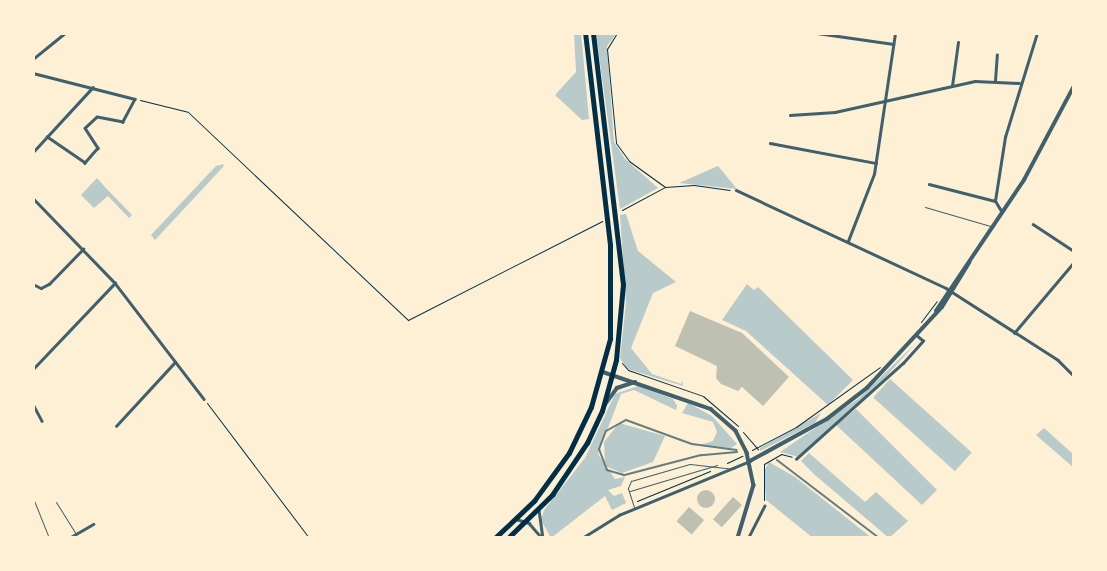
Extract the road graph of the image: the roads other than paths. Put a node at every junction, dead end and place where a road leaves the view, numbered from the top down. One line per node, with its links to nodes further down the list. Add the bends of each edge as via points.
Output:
1 (65, 33): 10 (street)
2 (585, 33): 44 (main road, via 607,214 612,309)
3 (593, 33): 45 (main road, via 623,285)
4 (817, 33): 8 (street)
5 (895, 33): 8 (street)
6 (1037, 33): 13 (street)
7 (958, 42): 14 (street)
8 (893, 44): 17 (street)
9 (997, 55): 12 (street)
10 (33, 59)
11 (33, 73): 16 (street)
12 (995, 81): 13 (street); 14 (street)
13 (1020, 83): 26 (street)
14 (952, 86): 17 (street)
15 (1074, 86): 28 (street)
16 (93, 88): 19 (street); 19 (street, via 135,99 123,122 97,117 85,128 98,148 85,163)
17 (886, 102): 18 (street); 22 (street)
18 (790, 116)
19 (47, 137): 21 (street)
20 (770, 143): 22 (street)
21 (33, 152)
22 (876, 163): 31 (street)
23 (929, 184): 26 (street)
24 (736, 190): 31 (street)
25 (33, 198): 32 (street)
26 (995, 201): 28 (street)
27 (925, 207): 30 (lane)
28 (1002, 212): 30 (street)
29 (1033, 224): 33 (street)
30 (992, 227): 37 (street)
31 (848, 241): 37 (street)
32 (83, 249): 35 (street); 36 (street, via 49,284 41,288)
33 (1074, 251)
34 (1074, 262): 38 (street)
35 (115, 283): 40 (street); 42 (street)
36 (33, 284)
37 (951, 291): 38 (street); 39 (street)
38 (1014, 333): 43 (street)
39 (917, 335): 53 (street, via 923,341 903,363); 54 (street, via 851,402)
40 (175, 362): 48 (street); 52 (street)
41 (1074, 364): 43 (street)
42 (33, 369)
43 (1068, 369): 46 (street)
44 (603, 372): 45 (street); 63 (main road, via 569,453)
45 (612, 375): 47 (street); 50 (main road)
46 (1074, 376)
47 (637, 382): 50 (street, via 617,388); 54 (street, via 711,409 736,431)
48 (204, 399)
49 (33, 404): 51 (street)
50 (602, 411): 61 (main road, via 574,464)
51 (42, 421)
52 (116, 426)
53 (796, 459)
54 (750, 461): 56 (street); 74 (street, via 753,497)
55 (719, 464): 56 (lane); 57 (lane); 57 (lane, via 690,464 635,480)
56 (734, 469): 62 (street)
57 (628, 491): 62 (lane)
58 (33, 498): 67 (lane)
59 (55, 502): 66 (lane)
60 (764, 506): 75 (street)
61 (539, 509): 64 (main road); 72 (street)
62 (634, 509): 73 (street)
63 (516, 519): 64 (street); 69 (main road)
64 (526, 522): 70 (main road); 72 (street)
65 (93, 524): 66 (street)
66 (75, 536): 68 (street)
67 (49, 538)
68 (68, 538)
69 (495, 538)
70 (508, 538)
71 (515, 538): 72 (street)
72 (541, 538)
73 (582, 538)
74 (738, 538)
75 (748, 538)

